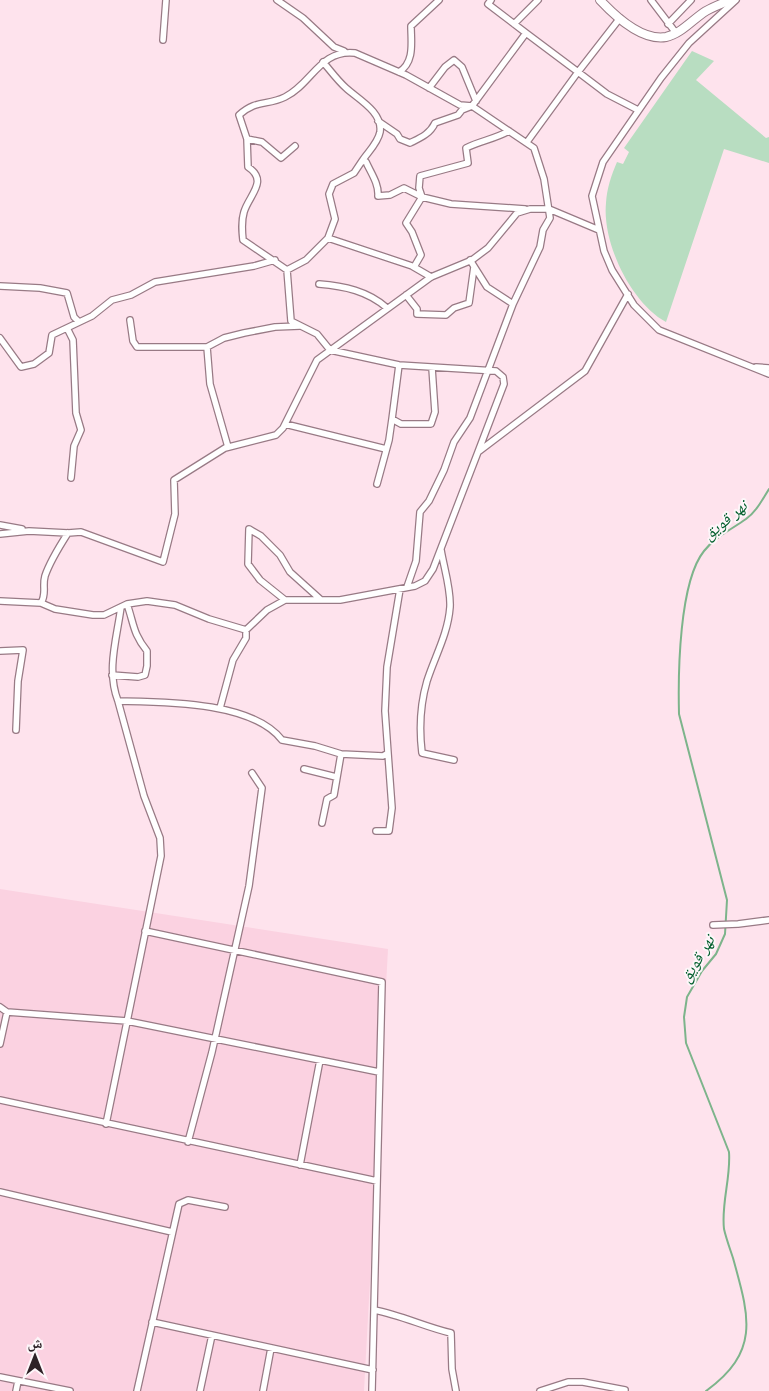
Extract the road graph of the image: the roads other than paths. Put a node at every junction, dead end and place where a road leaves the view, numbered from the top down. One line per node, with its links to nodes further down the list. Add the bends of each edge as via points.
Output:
1 (166, 0): 17 (street)
2 (277, 0): 18 (street, via 303,18 337,49)
3 (439, 0): 20 (street, via 411,26 411,55 405,69)
4 (482, 0): 11 (street)
5 (538, 0): 13 (street)
6 (600, 0): 12 (street)
7 (651, 0): 14 (street)
8 (691, 0): 14 (street)
9 (731, 0): 16 (street, via 707,11)
10 (736, 0): 24 (street, via 689,43)
11 (490, 2): 13 (street)
12 (620, 18): 16 (street, via 647,35 666,37); 21 (street)
13 (514, 24): 15 (street)
14 (668, 24): 16 (street)
15 (526, 33): 21 (street); 23 (street)
16 (676, 33)
17 (163, 40)
18 (347, 52): 19 (street, via 337,53); 20 (street)
19 (323, 62): 25 (street, via 344,87 368,106); 27 (street, via 292,93 272,102 255,104 239,115)
20 (399, 72): 22 (street)
21 (578, 72): 24 (street, via 614,98); 28 (street)
22 (429, 88): 23 (street, via 460,105); 23 (street, via 454,60 462,67)
23 (474, 104): 25 (street, via 458,115 435,123 432,130 410,143 400,140); 26 (street)
24 (638, 110): 34 (street, via 603,162 592,196)
25 (378, 121): 30 (street, via 381,130 378,140)
26 (509, 131): 28 (street); 31 (street, via 466,148 468,164 420,176)
27 (247, 139): 29 (street, via 262,142 281,158); 36 (street, via 248,167 255,172 258,184 244,212 243,240)
28 (528, 142): 33 (street, via 539,158)
29 (295, 146)
30 (362, 161): 31 (street, via 366,162 375,179 378,196 390,195 404,188); 35 (street, via 354,173 333,184 329,194 335,219)
31 (422, 196): 32 (street, via 451,204); 38 (street, via 406,223 421,255)
32 (530, 209): 33 (street); 37 (street, via 517,213 488,248)
33 (549, 209): 34 (street); 46 (street, via 550,218 543,230 540,248)
34 (599, 230): 44 (street, via 612,270)
35 (328, 238): 38 (street); 40 (street, via 306,260)
36 (275, 260): 40 (street); 49 (street, via 155,282 131,295 112,300)
37 (470, 260): 39 (street); 41 (street)
38 (414, 267): 41 (street)
39 (474, 267): 45 (street, via 469,303 454,308 446,315 417,314 417,309); 46 (street, via 487,287)
40 (287, 270): 50 (street, via 291,321)
41 (431, 277): 45 (street)
42 (319, 284): 47 (street, via 374,297)
43 (0, 286): 49 (street, via 67,293 74,317)
44 (628, 294): 58 (street, via 634,305 660,330); 63 (street, via 585,370)
45 (406, 295): 47 (street)
46 (513, 304): 57 (street)
47 (387, 308): 54 (street)
48 (130, 320): 53 (street, via 132,341 137,347)
49 (79, 322): 51 (street)
50 (300, 326): 53 (street, via 244,333); 54 (street, via 317,334)
51 (67, 328): 52 (street, via 52,335 49,353 34,364 21,367); 64 (street, via 73,340 76,413 81,430 74,446)
52 (0, 338)
53 (207, 347): 61 (street, via 210,384)
54 (330, 350): 55 (street); 60 (street, via 318,360)
55 (399, 365): 56 (street); 59 (street)
56 (432, 368): 57 (street); 59 (street, via 435,412 432,424 401,424)
57 (489, 370): 63 (street, via 503,376 504,384); 71 (street, via 430,501 420,512 416,562)
58 (768, 371)
59 (392, 419): 62 (street)
60 (285, 424): 61 (street, via 276,435); 62 (street)
61 (228, 447): 68 (street, via 174,480 175,514 163,562 81,532)
62 (386, 449): 65 (street)
63 (478, 452): 70 (street)
64 (72, 478)
65 (377, 484)
66 (0, 525): 67 (street)
67 (29, 530): 68 (street); 69 (street)
68 (68, 533): 75 (street, via 50,563 44,579 46,596)
69 (0, 534)
70 (441, 550): 71 (street, via 425,581); 86 (street, via 450,607 442,644 420,707 420,740 422,753)
71 (404, 588): 72 (street, via 340,600); 84 (street, via 388,667 385,712)
72 (320, 599): 73 (street); 73 (street, via 290,572 280,555 261,536 249,529 248,564 260,580)
73 (285, 600): 78 (street, via 266,610)
74 (0, 601): 75 (street)
75 (41, 603): 77 (street, via 55,609 93,615 104,615)
76 (128, 604): 77 (street); 78 (street, via 147,601 175,605); 80 (street, via 135,637 147,651 148,666 144,675 138,677)
77 (121, 607): 80 (street)
78 (246, 630): 82 (street, via 246,638 233,660)
79 (0, 651): 83 (street, via 23,650)
80 (112, 675): 81 (street)
81 (118, 701): 82 (street); 94 (street, via 144,796 160,838 161,856)
82 (220, 708): 85 (street, via 273,729 282,740)
83 (16, 730)
84 (388, 753): 85 (street, via 383,756); 91 (street, via 392,808 389,831)
85 (341, 754): 89 (street)
86 (454, 760)
87 (304, 769): 89 (street)
88 (252, 773): 95 (street, via 262,788 249,886)
89 (336, 777): 90 (street, via 334,795 327,799)
90 (322, 823)
91 (376, 831)
92 (769, 920): 93 (street)
93 (716, 924)
94 (145, 931): 95 (street); 98 (street)
95 (234, 950): 99 (street); 102 (street, via 382,982)
96 (0, 1007): 97 (street)
97 (7, 1012): 98 (street); 100 (street)
98 (127, 1021): 99 (street); 104 (street)
99 (215, 1039): 101 (street); 105 (street)
100 (0, 1044)
101 (320, 1060): 102 (street); 106 (street)
102 (379, 1072): 107 (street)
103 (0, 1100): 104 (street)
104 (106, 1124): 105 (street)
105 (188, 1142): 106 (street)
106 (300, 1165): 107 (street)
107 (377, 1181): 111 (street)
108 (0, 1192): 110 (street)
109 (225, 1207): 110 (street, via 184,1200 178,1206)
110 (172, 1232): 112 (street)
111 (374, 1310): 115 (street); 125 (street, via 451,1333)
112 (152, 1322): 113 (street); 121 (street)
113 (212, 1335): 114 (street); 122 (street)
114 (271, 1348): 115 (street); 123 (street)
115 (373, 1370): 124 (street)
116 (0, 1377): 117 (street)
117 (18, 1381): 119 (street); 120 (street)
118 (625, 1390): 126 (street, via 568,1382)
119 (16, 1391)
120 (70, 1391)
121 (137, 1391)
122 (200, 1391)
123 (263, 1391)
124 (372, 1391)
125 (456, 1391)
126 (540, 1391)

